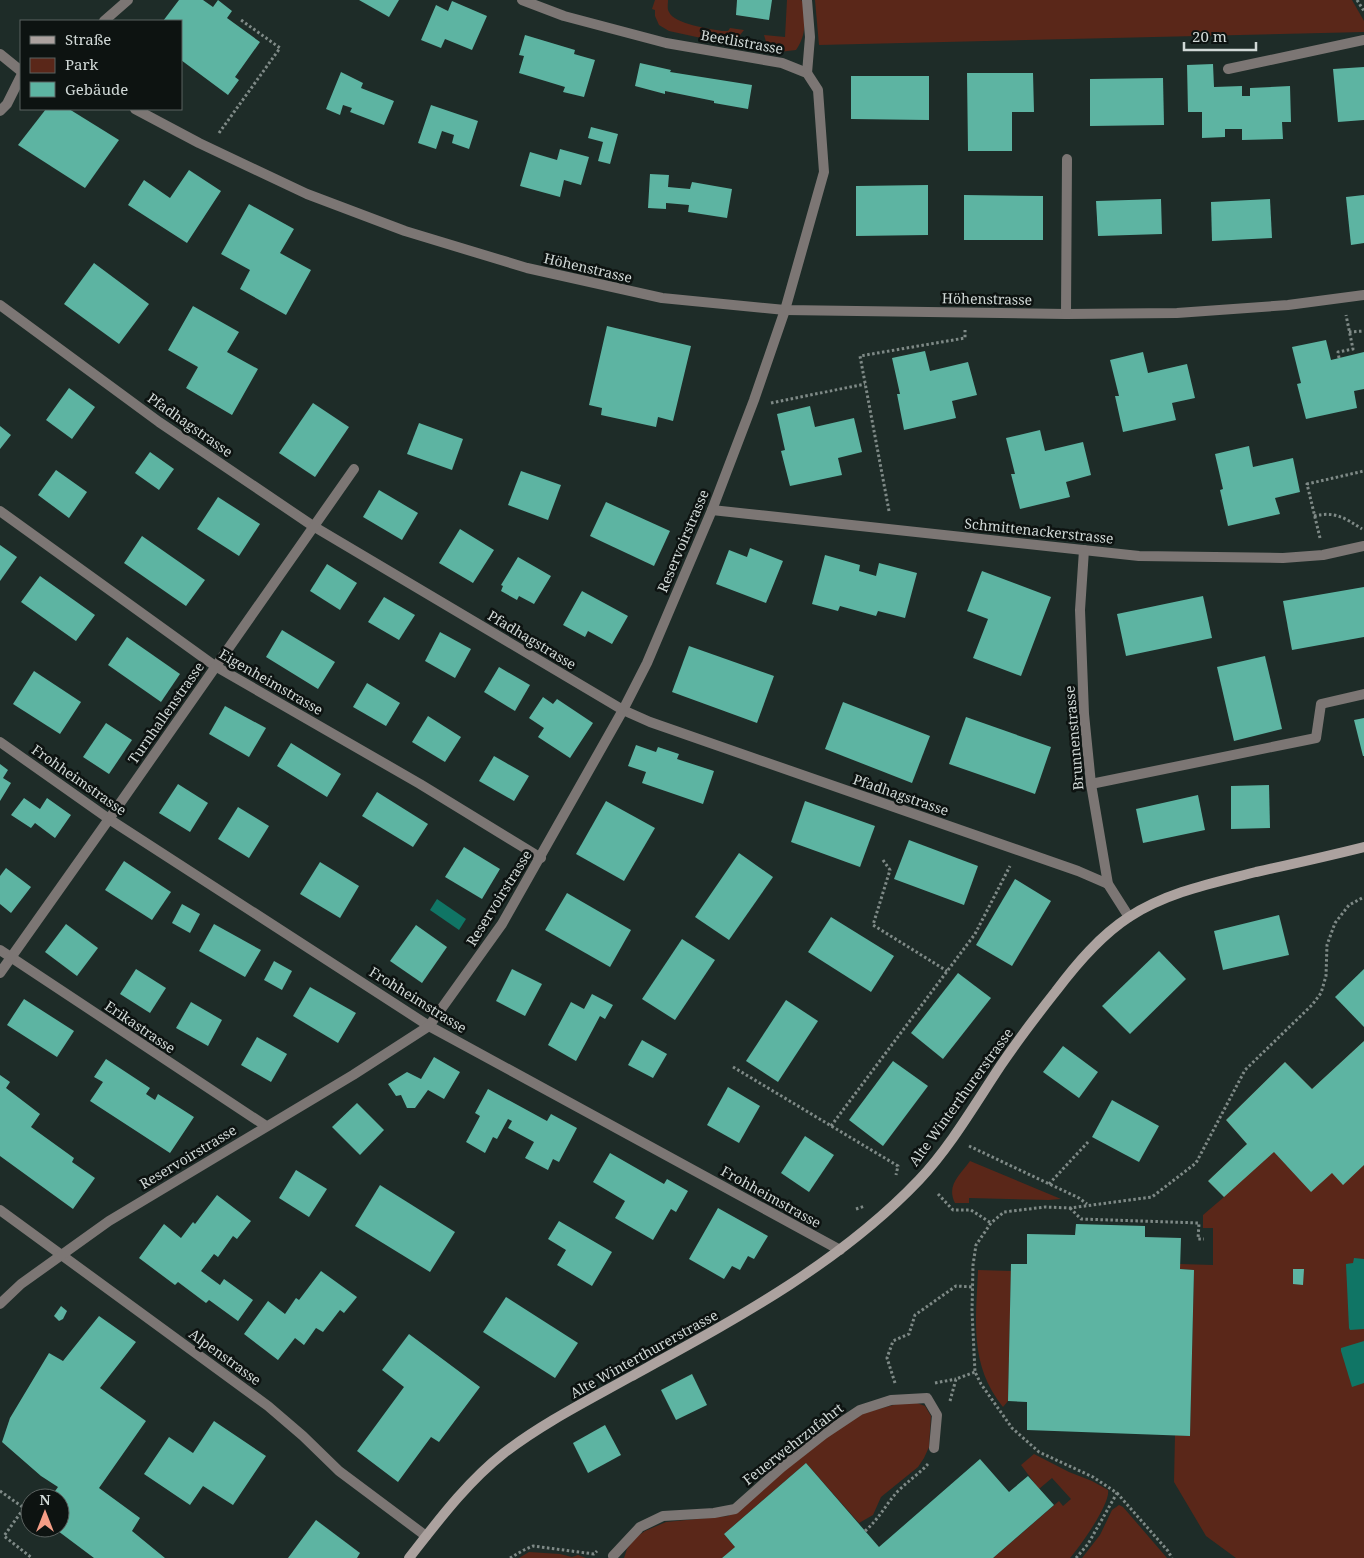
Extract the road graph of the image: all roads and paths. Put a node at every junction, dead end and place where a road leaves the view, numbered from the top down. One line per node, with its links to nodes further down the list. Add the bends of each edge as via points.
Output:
1 (128, 0): 6 (street)
2 (522, 0): 12 (street, Beetlistrasse, via 564,16 666,43 782,62)
3 (807, 0): 12 (street, via 810,37)
4 (1358, 0): 5 (path)
5 (1364, 11)
6 (105, 20)
7 (241, 20): 16 (path, via 280,48)
8 (1364, 40): 10 (street)
9 (0, 54): 11 (street)
10 (1228, 69)
11 (20, 70)
12 (807, 74): 20 (street, via 818,90 824,172)
13 (20, 78): 15 (street)
14 (136, 110): 20 (street, Höhenstrasse, via 307,194 405,231 527,268 662,298)
15 (0, 111)
16 (217, 136)
17 (1067, 159): 21 (street)
18 (1364, 295): 21 (street, Höhenstrasse, via 1288,305 1177,313)
19 (0, 305): 35 (street, Pfadhagstrasse, via 159,422)
20 (785, 310): 21 (street, Höhenstrasse); 31 (street, Reservoirstrasse)
21 (1066, 314)
22 (1346, 315): 25 (path)
23 (964, 327): 27 (path, via 965,338 860,356)
24 (1364, 331): 25 (path)
25 (1349, 332): 26 (path, via 1353,349 1338,352)
26 (1339, 358)
27 (865, 384): 28 (path); 33 (path)
28 (765, 404)
29 (354, 469): 35 (street, Turnhallenstrasse)
30 (1364, 471): 34 (path, via 1307,484)
31 (712, 510): 39 (street, Schmittenackerstrasse); 42 (street, Reservoirstrasse, via 647,664)
32 (0, 511): 40 (street, Eigenheimstrasse)
33 (890, 516)
34 (1314, 516): 36 (path, via 1326,513 1344,518); 37 (path)
35 (313, 526): 40 (street, Turnhallenstrasse); 42 (street, Pfadhagstrasse)
36 (1364, 531)
37 (1320, 542)
38 (1364, 546): 39 (street, Schmittenackerstrasse, via 1323,555 1284,558 1139,556)
39 (1084, 550): 44 (street, Brunnenstrasse, via 1080,620)
40 (215, 666): 45 (street, Turnhallenstrasse); 48 (street, Eigenheimstrasse)
41 (1364, 694): 44 (street, via 1321,704 1316,738)
42 (623, 710): 47 (street, Pfadhagstrasse); 48 (street, Reservoirstrasse)
43 (0, 742): 45 (street, Frohheimstrasse)
44 (1091, 784): 50 (street, Brunnenstrasse)
45 (109, 820): 54 (street, Turnhallenstrasse); 57 (street, Frohheimstrasse)
46 (1364, 847): 52 (main road, Alte Winterthurerstrasse, via 1207,884 1158,902)
47 (1018, 850): 50 (street, Pfadhagstrasse); 55 (path, via 975,934)
48 (541, 858): 57 (street, Reservoirstrasse, via 502,924)
49 (883, 860): 55 (path, via 890,870 873,925)
50 (1108, 884): 52 (street, Brunnenstrasse)
51 (1364, 897): 66 (path, via 1349,904 1335,923 1327,945 1326,976 1321,993 1245,1070 1196,1163 1152,1197)
52 (1129, 917): 73 (main road, Alte Winterthurerstrasse, via 1074,967 920,1179)
53 (0, 950): 54 (street, Erikastrasse)
54 (11, 958): 56 (street, Turnhallenstrasse); 59 (street, Erikastrasse)
55 (947, 971): 60 (path)
56 (0, 973)
57 (429, 1026): 59 (street, Reservoirstrasse); 73 (street, Frohheimstrasse)
58 (733, 1067): 60 (path)
59 (266, 1126): 74 (street, Reservoirstrasse, via 109,1221)
60 (831, 1126): 63 (path, via 898,1166)
61 (1088, 1142): 64 (path)
62 (969, 1146): 64 (path)
63 (896, 1175)
64 (1049, 1184): 66 (path)
65 (938, 1194): 71 (path, via 953,1210 971,1210)
66 (1088, 1205): 68 (path)
67 (866, 1206): 69 (path)
68 (1070, 1208): 71 (path, via 1045,1207 1004,1212); 72 (path, via 1081,1219 1199,1223 1198,1239)
69 (856, 1209)
70 (0, 1210): 74 (street, Alpenstrasse)
71 (991, 1223): 75 (path, via 976,1245)
72 (1204, 1239)
73 (840, 1250): 83 (main road, Alte Winterthurerstrasse, via 740,1316 534,1432 502,1455 465,1490)
74 (62, 1254): 76 (street, Reservoirstrasse); 83 (street, Alpenstrasse, via 268,1406 339,1471)
75 (973, 1287): 79 (path, via 956,1286 915,1315 909,1334 893,1341 887,1358); 82 (path, via 975,1372 992,1400 1012,1428 1039,1452 1093,1477)
76 (0, 1304)
77 (956, 1379): 78 (path)
78 (927, 1384)
79 (899, 1390)
80 (934, 1448): 88 (street, Feuerwehrzufahrt, via 938,1415 927,1398 891,1400 860,1410 782,1467 735,1509 663,1516 640,1527)
81 (0, 1491): 85 (path, via 24,1508 4,1536)
82 (1117, 1493): 89 (path, via 1088,1544); 90 (path)
83 (426, 1536): 86 (main road, Alte Winterthurerstrasse)
84 (601, 1548): 87 (path, via 594,1554 534,1546)
85 (32, 1558)
86 (409, 1558)
87 (510, 1558)
88 (614, 1558)
89 (1076, 1558)
90 (1172, 1558)

